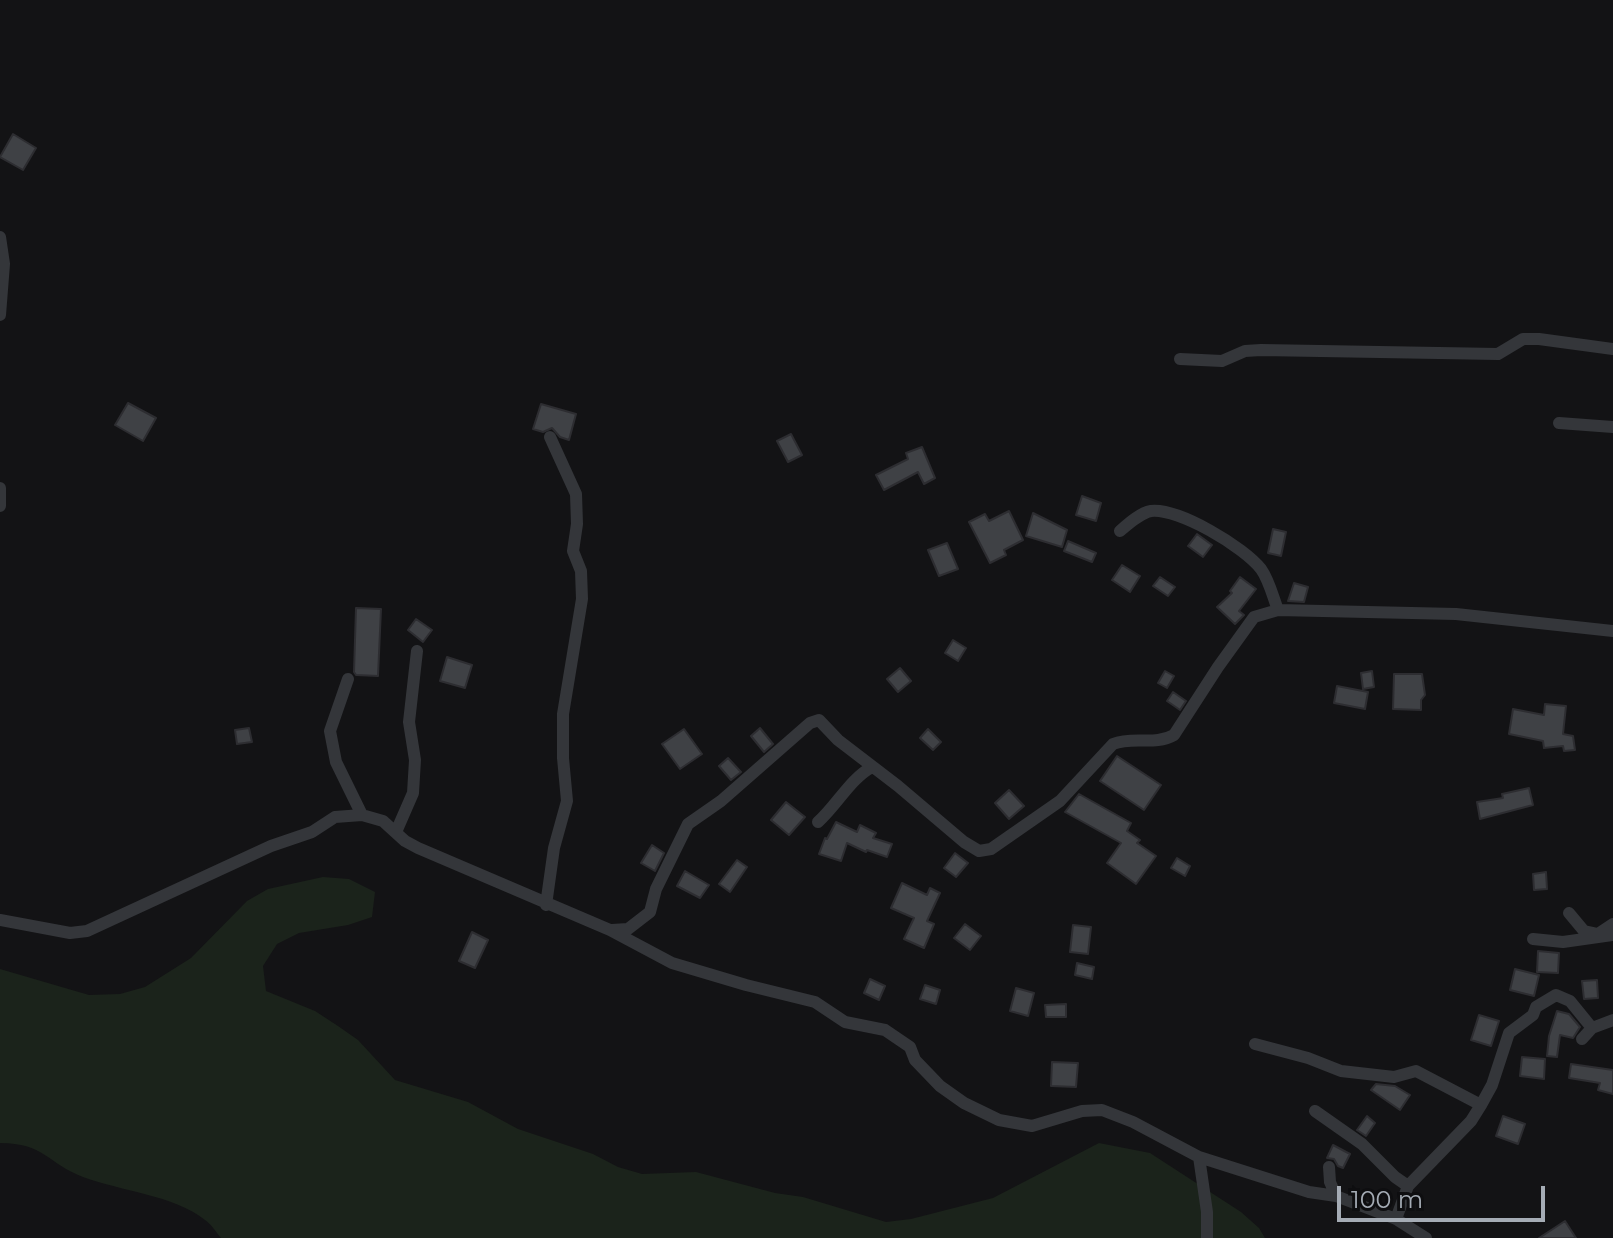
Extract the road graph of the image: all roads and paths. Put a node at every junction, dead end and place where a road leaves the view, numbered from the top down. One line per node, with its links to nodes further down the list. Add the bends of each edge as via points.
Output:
1 (0, 237): 2 (street)
2 (0, 315)
3 (1613, 349): 4 (street, via 1523,339 1498,354 1261,350 1222,361)
4 (1180, 359)
5 (1559, 423): 6 (street)
6 (1613, 427)
7 (550, 437): 19 (street, via 576,494 573,551 581,571 582,599 563,714 567,801)
8 (0, 488): 9 (street)
9 (0, 506)
10 (1120, 531): 11 (street, via 1148,511 1182,518 1250,558 1263,572)
11 (1278, 610): 12 (street, via 1456,614); 15 (street, via 1254,617 1174,735 1164,741 1113,744 1060,801 991,849 979,851 964,842)
12 (1613, 631)
13 (417, 651): 18 (street, via 409,722 413,793)
14 (348, 679): 16 (street, via 330,731 336,762)
15 (872, 767): 17 (street); 23 (street, via 825,724 810,723 688,824 650,912 628,929)
16 (362, 815): 18 (street, via 383,821); 21 (street, via 335,817 312,832 87,931 70,933)
17 (818, 822)
18 (396, 832): 19 (street, via 418,848)
19 (546, 905): 23 (street)
20 (1569, 913): 22 (street, via 1584,931 1598,934)
21 (0, 920)
22 (1613, 924)
23 (610, 930): 32 (street, via 672,963 815,1002 845,1022 885,1030 910,1047 940,1086 999,1120 1032,1126 1102,1110)
24 (1613, 935): 25 (street, via 1563,942)
25 (1533, 939)
26 (1613, 1020): 27 (street)
27 (1592, 1028): 28 (street); 30 (street, via 1563,996 1536,1007 1509,1033)
28 (1582, 1039)
29 (1255, 1044): 30 (street, via 1341,1071 1394,1077 1416,1071)
30 (1481, 1105): 34 (street)
31 (1315, 1111): 34 (street)
32 (1199, 1157): 35 (street); 37 (street)
33 (1329, 1167): 35 (street)
34 (1408, 1186): 36 (street)
35 (1336, 1196): 36 (street)
36 (1396, 1219): 38 (street)
37 (1207, 1238)
38 (1426, 1238)

